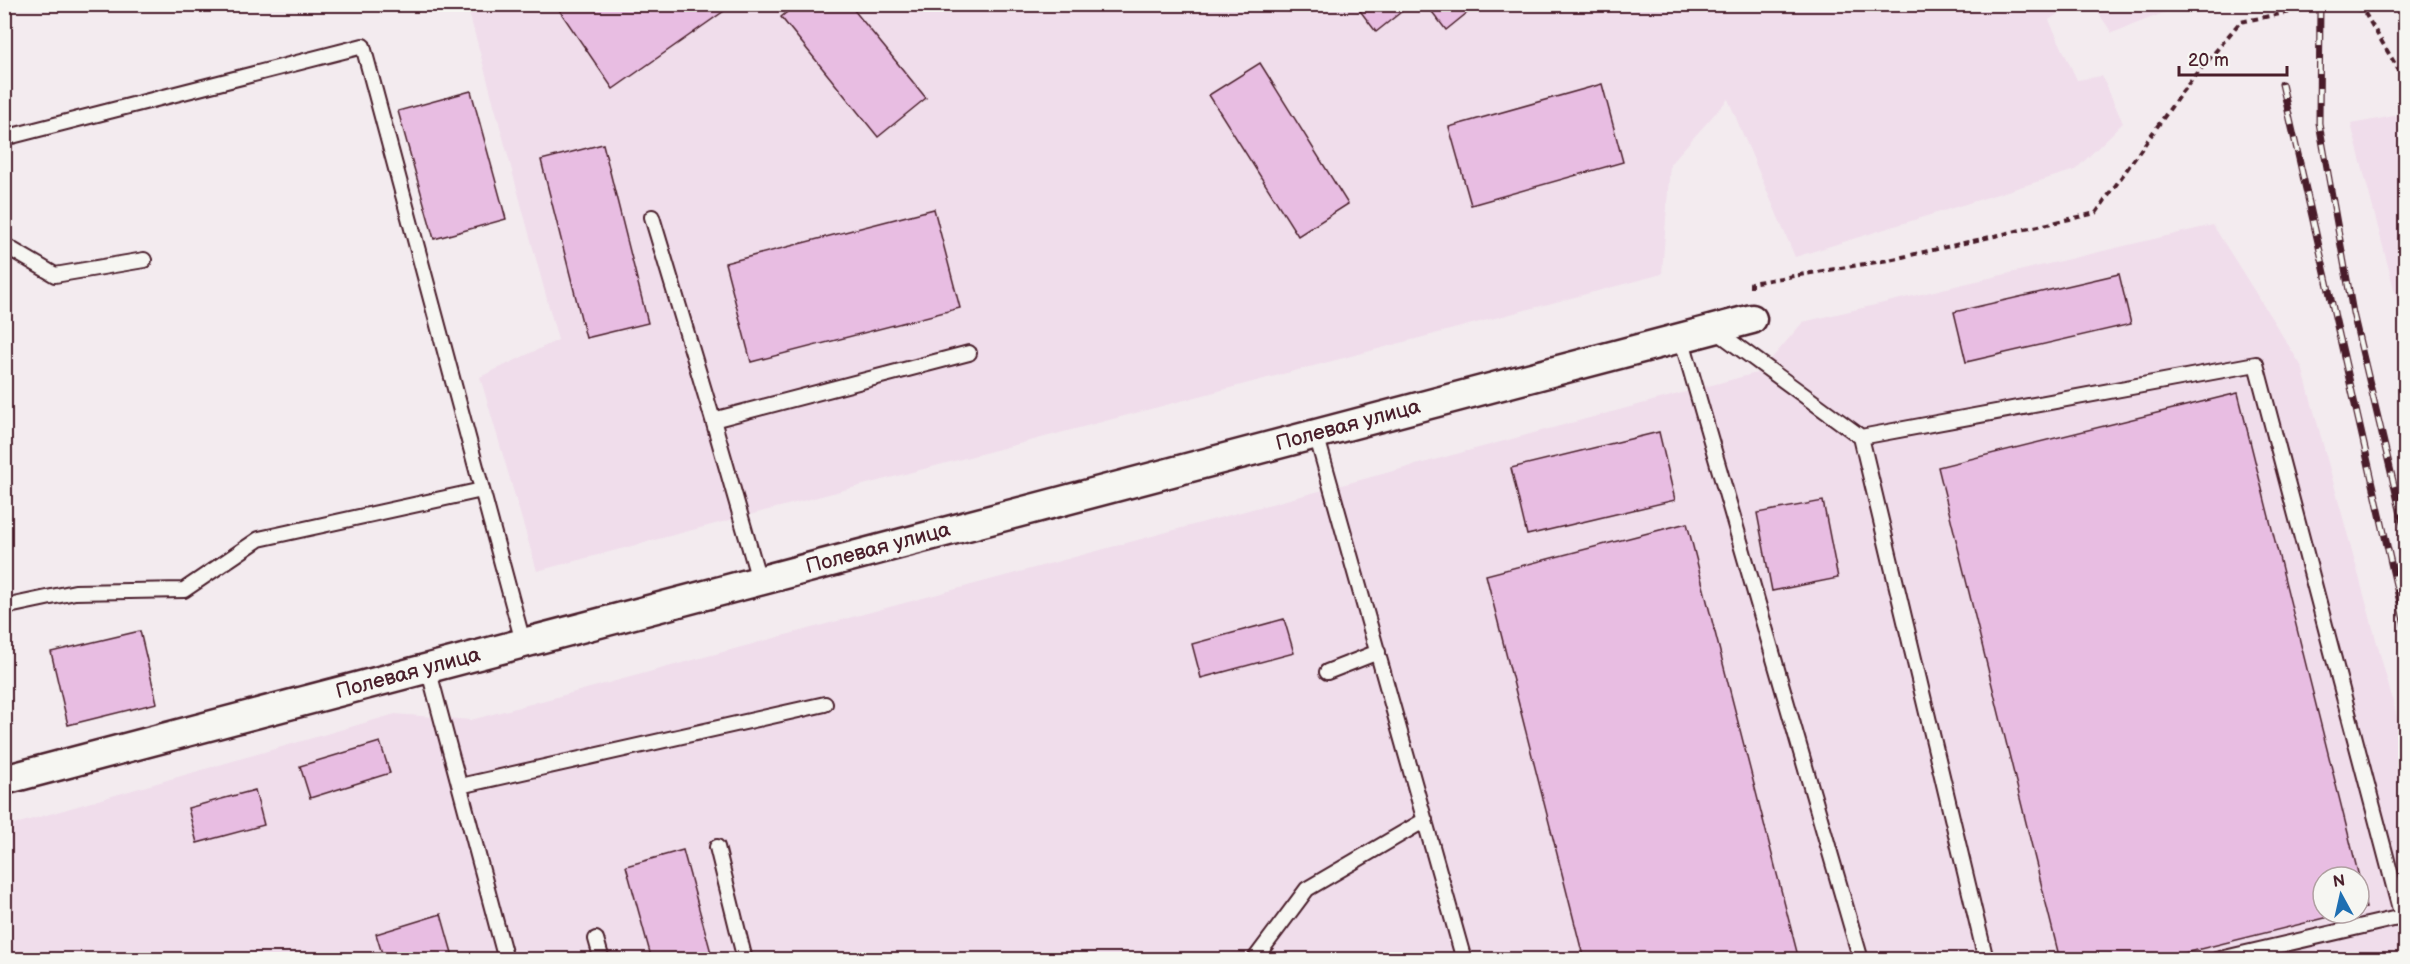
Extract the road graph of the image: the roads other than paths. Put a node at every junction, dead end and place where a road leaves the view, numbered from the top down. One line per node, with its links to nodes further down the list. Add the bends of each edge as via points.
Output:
1 (4, 138): 12 (lane, via 363,46)
2 (652, 217): 9 (lane)
3 (4, 245): 4 (lane, via 55,275)
4 (144, 260)
5 (1752, 319): 6 (street, Полевая улица)
6 (1714, 329): 7 (street, Полевая улица); 11 (lane)
7 (1681, 337): 10 (street, Полевая улица); 30 (lane)
8 (969, 353): 9 (lane)
9 (712, 420): 13 (lane)
10 (1316, 434): 13 (street, Полевая улица); 16 (lane)
11 (1861, 437): 31 (lane); 32 (lane, via 2256,364 2402,917)
12 (482, 490): 14 (lane, via 259,539 184,590 75,592); 15 (lane)
13 (759, 580): 15 (street, Полевая улица)
14 (4, 607)
15 (523, 642): 17 (street, Полевая улица)
16 (1378, 652): 18 (lane); 22 (lane)
17 (428, 668): 20 (street, Полевая улица); 21 (lane)
18 (1328, 672)
19 (825, 704): 21 (lane)
20 (4, 780)
21 (460, 786): 25 (lane)
22 (1425, 820): 28 (lane, via 1307,889); 29 (lane)
23 (717, 847): 27 (lane)
24 (596, 939): 26 (lane)
25 (506, 960)
26 (602, 960)
27 (745, 960)
28 (1254, 960)
29 (1464, 960)
30 (1861, 960)
31 (1986, 960)
32 (2216, 960)

